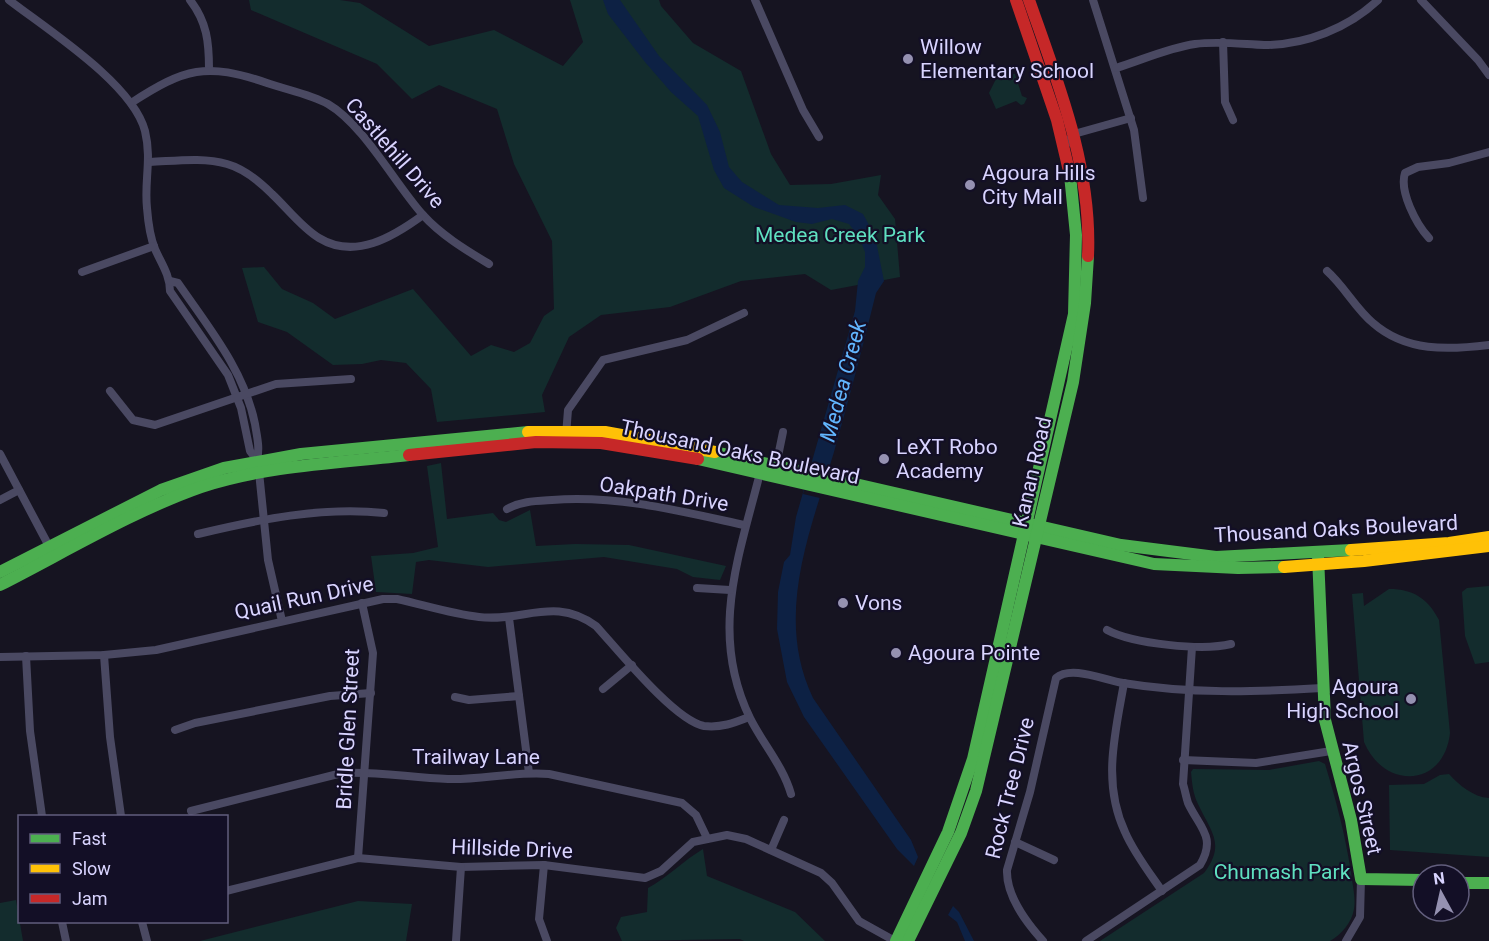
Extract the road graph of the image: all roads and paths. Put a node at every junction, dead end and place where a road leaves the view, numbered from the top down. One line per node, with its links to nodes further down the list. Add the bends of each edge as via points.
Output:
1 (9, 0): 13 (street, via 113,81)
2 (190, 0): 11 (street, via 202,15 209,43)
3 (754, 0): 17 (street)
4 (1016, 0): 18 (main road, Kanan Road)
5 (1029, 0): 16 (main road, Kanan Road)
6 (1094, 0): 10 (street)
7 (1378, 0): 9 (street, via 1351,21 1321,35 1289,43)
8 (1421, 0): 12 (street)
9 (1223, 42): 10 (street, via 1175,48); 15 (street, via 1225,102)
10 (1116, 68): 14 (street)
11 (209, 69): 13 (street, Castlehill Drive, via 182,74); 22 (street, Castlehill Drive, via 243,75 328,105 351,124)
12 (1489, 75)
13 (131, 103): 20 (street, via 145,129)
14 (1131, 118): 16 (street); 21 (street)
15 (1233, 120)
16 (1074, 134): 18 (street); 48 (main road, Kanan Road, via 1087,204 1087,293 1073,382)
17 (819, 137)
18 (1064, 147): 48 (main road, Kanan Road, via 1076,235 1074,314)
19 (1489, 152): 23 (street, via 1449,163 1418,166 1405,173 1402,181 1419,226)
20 (150, 162): 22 (street, via 195,160 228,164 255,178 318,238 339,247 362,247 383,240); 24 (street, via 147,207)
21 (1143, 198)
22 (423, 215): 25 (street, Castlehill Drive, via 457,244)
23 (1429, 238)
24 (154, 246): 27 (street); 28 (street)
25 (489, 264)
26 (1327, 271): 30 (street, via 1373,323 1403,341 1448,349)
27 (82, 272)
28 (170, 282): 33 (street, via 178,283 230,358); 34 (street, via 170,291 228,375)
29 (744, 313): 36 (street, via 687,340 603,360 568,410)
30 (1489, 345)
31 (351, 379): 33 (street, via 288,382)
32 (110, 391): 34 (street, via 133,420 155,424)
33 (247, 392): 34 (street); 38 (street, via 260,450)
34 (237, 396): 38 (street, via 250,451)
35 (783, 432): 39 (street)
36 (566, 436): 38 (main road, Thousand Oaks Boulevard, via 496,433); 40 (main road, Thousand Oaks Boulevard)
37 (0, 454): 42 (street)
38 (258, 466): 46 (street); 52 (main road, Thousand Oaks Boulevard, via 201,475 161,490)
39 (776, 466): 40 (main road, Thousand Oaks Boulevard); 41 (main road, Thousand Oaks Boulevard)
40 (761, 468): 41 (main road, Thousand Oaks Boulevard); 47 (street)
41 (807, 479): 48 (main road, Thousand Oaks Boulevard)
42 (19, 490): 43 (street); 52 (street)
43 (0, 500)
44 (507, 509): 47 (street, Oakpath Drive, via 519,503 611,500)
45 (384, 513): 46 (street, via 319,513)
46 (265, 520): 49 (street); 60 (street, via 268,560)
47 (744, 525): 57 (street)
48 (1032, 531): 53 (main road, Thousand Oaks Boulevard, via 1216,557); 105 (main road, Kanan Road, via 965,788 936,859); 106 (main road, Kanan Road, via 976,791 951,855)
49 (198, 534)
50 (1489, 537): 53 (main road, Thousand Oaks Boulevard)
51 (1489, 546): 53 (main road, Thousand Oaks Boulevard)
52 (53, 553): 54 (main road, Thousand Oaks Boulevard); 55 (main road, Thousand Oaks Boulevard)
53 (1318, 558): 69 (main road, Argos Street)
54 (0, 572)
55 (0, 585)
56 (697, 588): 57 (street)
57 (730, 590): 75 (street, via 732,652)
58 (362, 603): 59 (street, Quail Run Drive, via 397,599 479,617); 60 (street, Quail Run Drive); 72 (street, Bridle Glen Street, via 374,653)
59 (509, 618): 67 (street, Quail Run Drive, via 552,610 579,614); 73 (street)
60 (282, 621): 64 (street, Quail Run Drive, via 156,650)
61 (1107, 630): 63 (street, via 1127,638)
62 (1231, 644): 63 (street)
63 (1192, 647): 71 (street)
64 (104, 655): 65 (street, Quail Run Drive); 84 (street)
65 (26, 656): 66 (street, Quail Run Drive); 83 (street, via 30,731)
66 (0, 657)
67 (632, 664): 70 (street); 75 (street, Quail Run Drive, via 682,717 703,726 727,726)
68 (1124, 683): 71 (street); 87 (street, Rock Tree Drive, via 1069,672 1056,678); 98 (street, via 1111,760 1114,801 1125,834)
69 (1322, 688): 71 (street); 77 (main road, Argos Street)
70 (603, 689)
71 (1189, 690): 78 (street)
72 (371, 693): 76 (street, via 330,696); 79 (street, Bridle Glen Street)
73 (519, 696): 74 (street, via 469,700); 80 (street)
74 (455, 697)
75 (749, 717): 81 (street, via 787,780)
76 (175, 730)
77 (1330, 751): 78 (street, via 1256,763); 93 (main road, Argos Street, via 1351,820)
78 (1184, 760): 98 (street, via 1188,802 1205,831 1206,854 1200,864)
79 (366, 772): 80 (street, Trailway Lane, via 446,779); 82 (street, Trailway Lane, via 324,777); 89 (street, Bridle Glen Street)
80 (529, 772): 86 (street, Trailway Lane, via 682,803 696,815)
81 (791, 794)
82 (191, 811)
83 (42, 815)
84 (121, 815)
85 (784, 820): 88 (street)
86 (707, 837): 88 (street, via 727,835); 91 (street, Hillside Drive, via 693,842 661,871 645,878)
87 (1015, 842): 90 (street); 107 (street, Rock Tree Drive, via 1007,870 1008,889)
88 (771, 850): 105 (street, via 821,873 860,921)
89 (358, 858): 92 (street, Hillside Drive); 97 (street, Hillside Drive)
90 (1054, 860)
91 (544, 865): 92 (street, Hillside Drive); 104 (street, via 539,919)
92 (461, 867): 103 (street)
93 (1361, 879): 94 (main road); 109 (street, Argos Street, via 1360,917)
94 (1411, 880)
95 (1471, 883): 96 (main road)
96 (1489, 883)
97 (228, 890)
98 (1162, 891): 108 (street)
99 (63, 923): 101 (street)
100 (142, 923): 102 (street)
101 (66, 941)
102 (147, 941)
103 (456, 941)
104 (547, 941)
105 (895, 941)
106 (908, 941)
107 (1043, 941)
108 (1086, 941)
109 (1347, 941)

